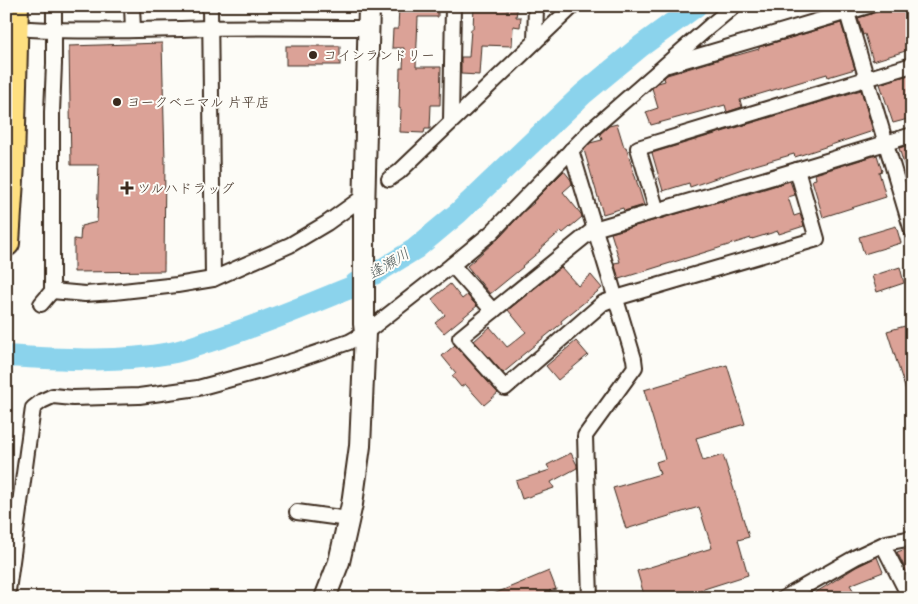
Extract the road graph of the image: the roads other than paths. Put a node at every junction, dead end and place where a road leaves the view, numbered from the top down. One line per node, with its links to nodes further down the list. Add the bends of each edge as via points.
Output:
1 (15, 6): 32 (highway)
2 (54, 6): 15 (street)
3 (132, 6): 16 (street)
4 (210, 6): 12 (street)
5 (369, 6): 13 (street)
6 (453, 6): 21 (street)
7 (536, 6): 17 (street)
8 (573, 6): 17 (street)
9 (734, 6): 19 (street)
10 (868, 6): 11 (street)
11 (846, 10): 19 (street); 20 (street)
12 (210, 28): 13 (street); 16 (street); 34 (street)
13 (369, 28): 27 (street)
14 (30, 29): 15 (street)
15 (54, 30): 16 (street); 35 (street)
16 (133, 30)
17 (535, 42): 21 (street)
18 (912, 65): 20 (street)
19 (663, 67): 24 (street)
20 (867, 78): 23 (street); 29 (street, via 638,148)
21 (451, 121): 26 (street)
22 (912, 135): 23 (street)
23 (886, 143): 25 (street); 28 (street)
24 (571, 150): 30 (street); 33 (street, via 491,232)
25 (797, 170): 29 (street); 36 (street, via 817,239)
26 (389, 179)
27 (365, 204): 34 (street, via 290,246); 39 (street)
28 (908, 206): 31 (street)
29 (657, 211): 30 (street)
30 (594, 229): 36 (street); 38 (street)
31 (912, 231)
32 (6, 243)
33 (452, 265): 38 (street); 39 (street)
34 (213, 279): 35 (street, via 114,292)
35 (52, 292): 37 (street)
36 (616, 298): 38 (street, via 603,302 505,388 460,338); 46 (street, via 635,368 585,436)
37 (41, 304)
38 (493, 311)
39 (364, 329): 41 (street, via 360,446); 44 (street, via 349,342 198,388 139,396 53,396 42,401 33,408)
40 (297, 512): 41 (street)
41 (348, 519): 45 (street, via 339,562)
42 (912, 538): 43 (street)
43 (882, 545): 47 (street); 48 (street)
44 (7, 598)
45 (325, 598)
46 (590, 598)
47 (784, 598)
48 (910, 598)

